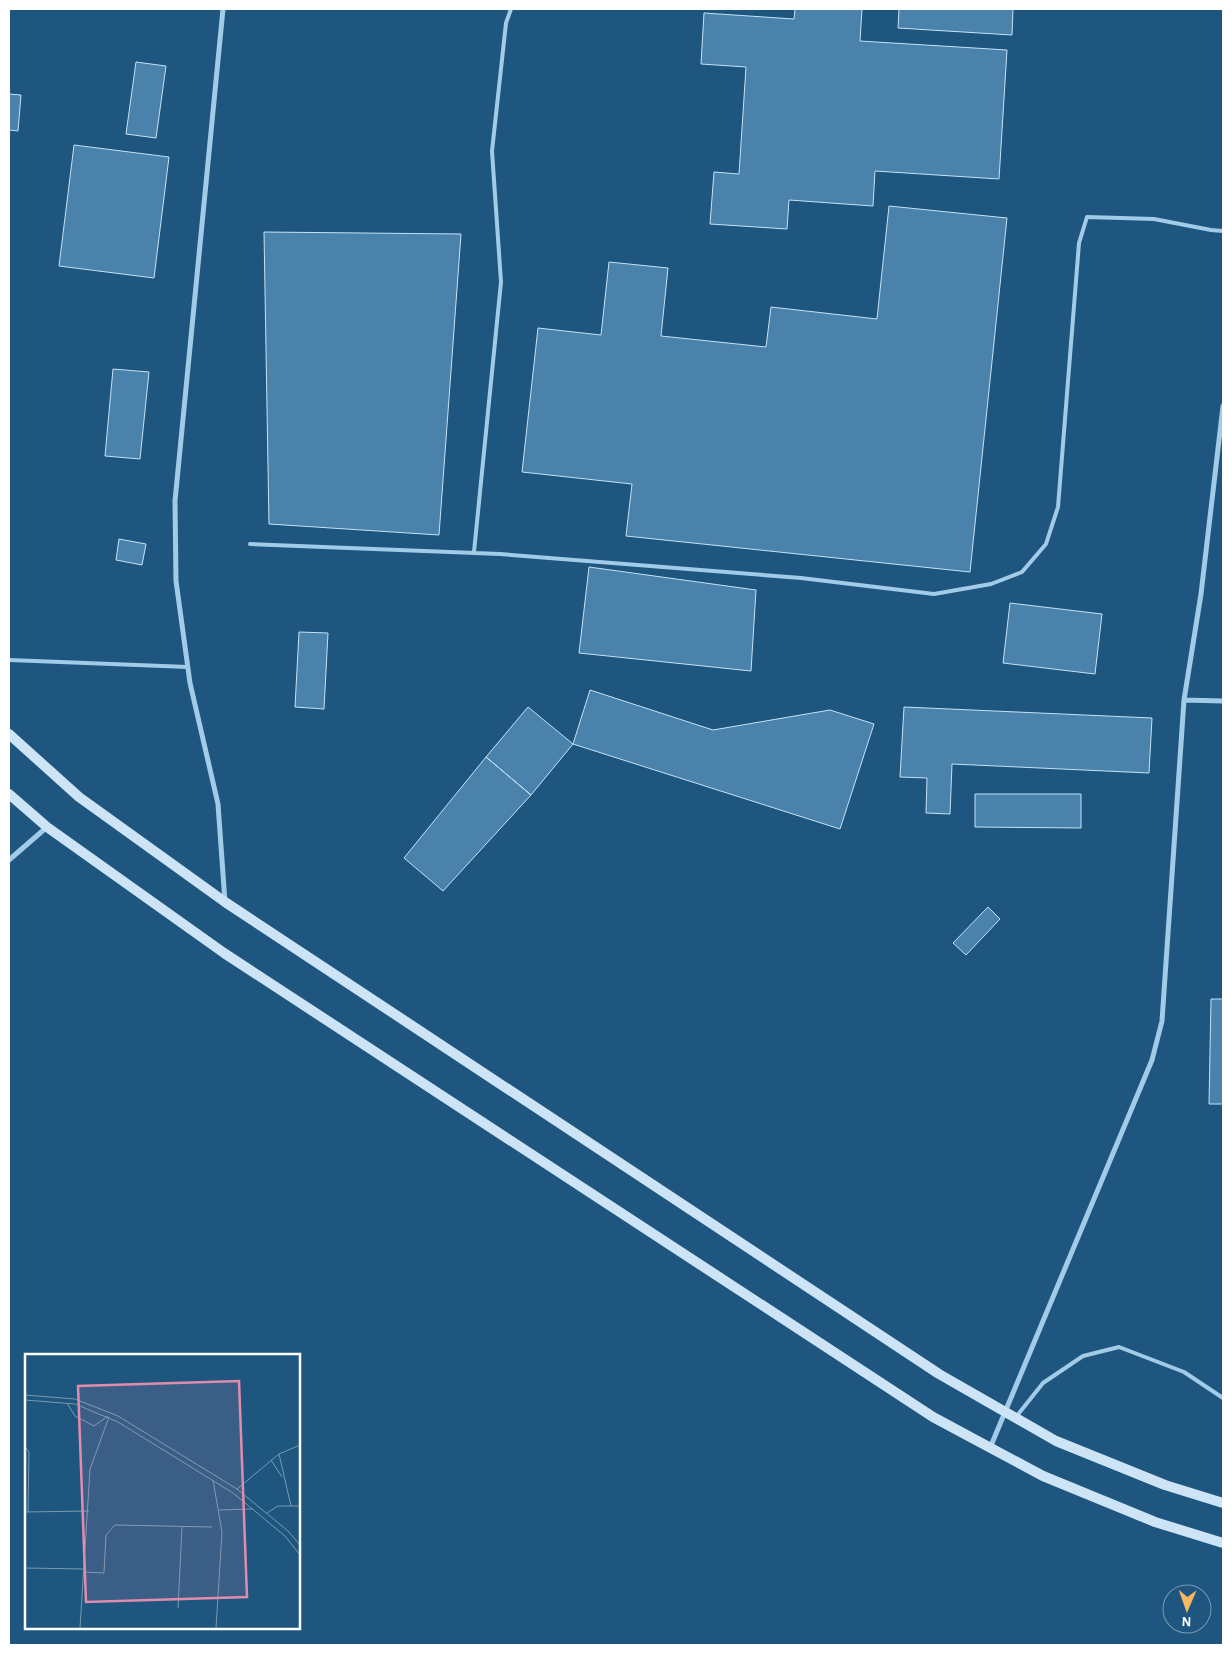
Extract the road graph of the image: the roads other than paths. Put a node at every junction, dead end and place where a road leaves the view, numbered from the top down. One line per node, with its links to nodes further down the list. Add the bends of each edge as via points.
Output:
1 (223, 9): 8 (street, via 176,501 176,580)
2 (511, 9): 6 (lane, via 506,23 492,150 501,282)
3 (1223, 231): 6 (lane, via 1154,219 1087,217 1079,243 1058,508 1046,544 1022,572 991,584 934,594 791,577)
4 (1223, 406): 9 (street, via 1201,594)
5 (250, 544): 6 (lane)
6 (474, 552)
7 (9, 660): 8 (lane)
8 (188, 667): 15 (street, via 218,804)
9 (1184, 700): 10 (street); 17 (street, via 1162,1021 1152,1060)
10 (1223, 701)
11 (9, 734): 15 (main road, via 79,796)
12 (9, 794): 13 (main road)
13 (47, 827): 14 (street); 19 (main road, via 240,964 895,1393)
14 (9, 860)
15 (225, 902): 17 (main road, via 931,1368)
16 (1223, 1398): 18 (lane, via 1184,1372 1119,1347 1083,1356 1043,1384)
17 (1006, 1412): 18 (main road); 19 (street)
18 (1016, 1418): 20 (main road, via 1056,1441 1165,1485)
19 (990, 1449): 21 (main road, via 1043,1476 1155,1522)
20 (1223, 1503)
21 (1223, 1543)

